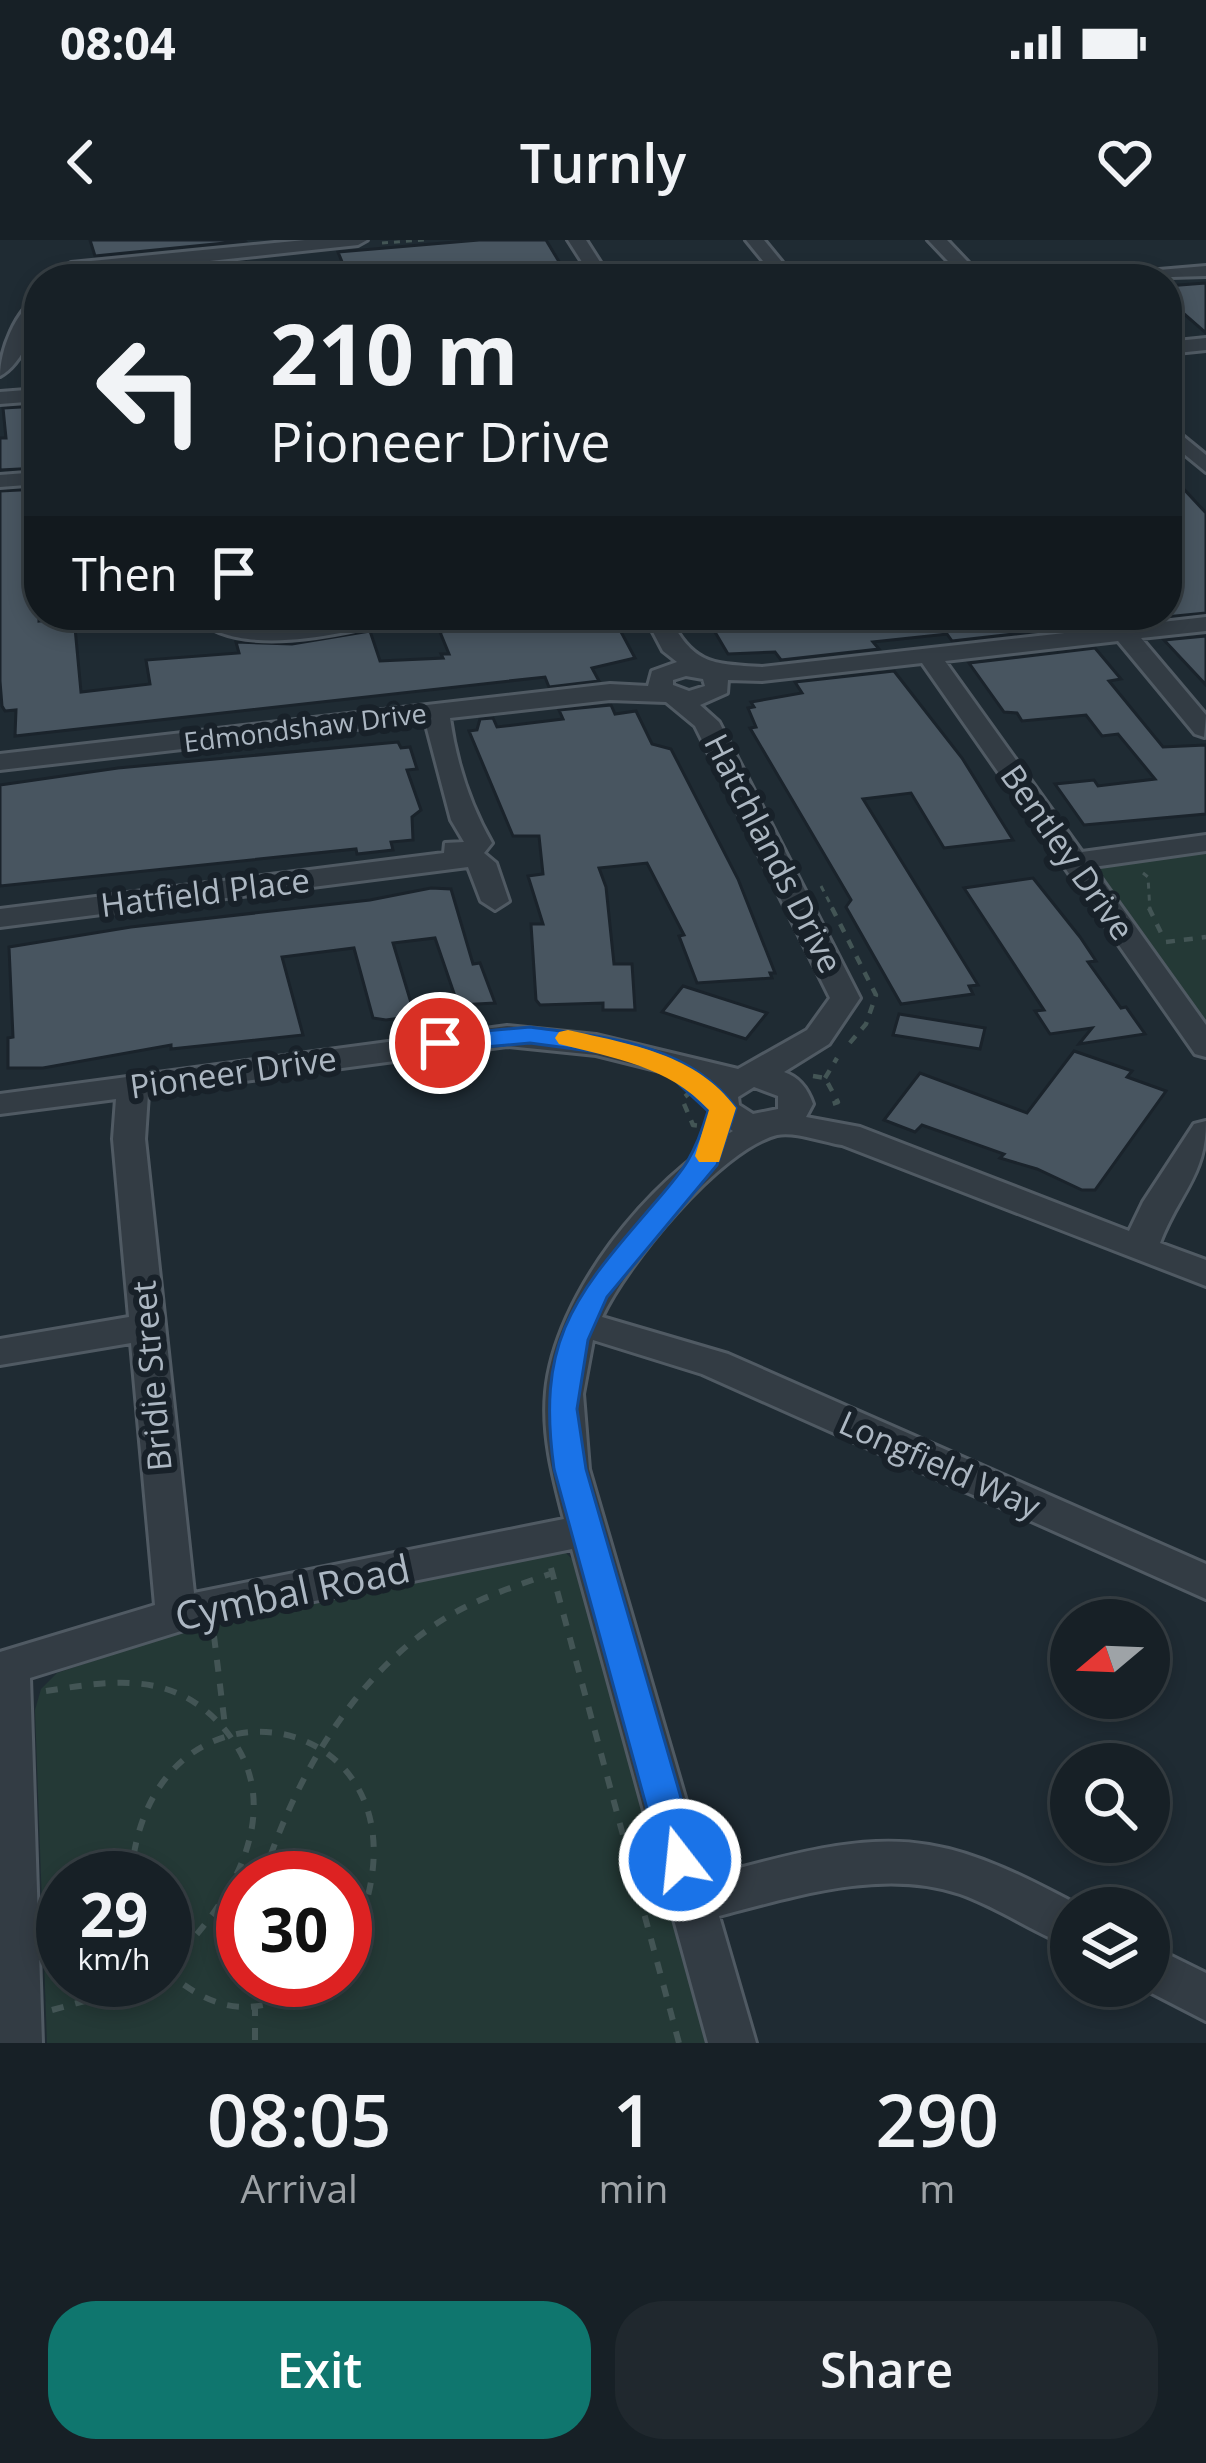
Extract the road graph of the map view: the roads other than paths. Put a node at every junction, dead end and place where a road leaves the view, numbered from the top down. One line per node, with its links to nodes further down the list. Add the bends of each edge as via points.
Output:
1 (358, 240): 5 (street)
2 (755, 240): 4 (street)
3 (937, 240): 6 (street)
4 (773, 262)
5 (112, 264)
6 (960, 264)
7 (24, 328): 8 (street)
8 (0, 370)
9 (1182, 444): 10 (street)
10 (1206, 466)
11 (203, 630): 12 (street, via 232,640)
12 (283, 630)
13 (664, 630): 16 (street)
14 (1151, 630): 15 (street)
15 (1124, 633): 17 (street); 22 (street)
16 (672, 646): 18 (street); 19 (street)
17 (930, 657): 18 (street); 26 (street, Bentley Drive)
18 (711, 680): 19 (street, Edmondshaw Drive, via 694,698); 21 (street, Hatchlands Drive)
19 (666, 686): 20 (street, Edmondshaw Drive); 21 (street, Hatchlands Drive)
20 (429, 713): 23 (street, Edmondshaw Drive); 25 (street, via 478,843)
21 (706, 722): 31 (street, Hatchlands Drive, via 845,998)
22 (1204, 729)
23 (0, 762)
24 (1206, 843): 26 (street)
25 (463, 852): 27 (street, via 485,869); 28 (street, Hatfield Place, via 455,864)
26 (1075, 860): 29 (street, Bentley Drive)
27 (495, 901)
28 (0, 919)
29 (1204, 1042)
30 (123, 1087): 32 (street, Pioneer Drive, via 507,1036 589,1041); 33 (street, Pioneer Drive); 37 (street, Bridie Street)
31 (794, 1096): 32 (street, Hatchlands Drive); 32 (street, Hatchlands Drive); 32 (street, via 770,1078); 32 (street, via 747,1124); 35 (street, via 848,1135)
32 (717, 1101): 38 (street, Hatchlands Drive)
33 (0, 1104)
34 (1206, 1132): 35 (street)
35 (1131, 1245): 36 (street)
36 (1206, 1274)
37 (148, 1327): 39 (street); 42 (street, Bridie Street)
38 (576, 1332): 40 (street, Hatchlands Drive, via 564,1373 563,1434); 41 (street, Longfield Way, via 715,1364)
39 (0, 1352)
40 (588, 1531): 42 (street, Cymbal Road, via 548,1556); 44 (street, Hatchlands Drive)
41 (1206, 1582)
42 (193, 1609): 43 (street, Cymbal Road)
43 (6, 1678): 48 (street)
44 (692, 1901): 45 (street, via 851,1866 909,1863 980,1882); 49 (street, Hatchlands Drive)
45 (1050, 1915)
46 (1170, 1978): 47 (street)
47 (1206, 1998)
48 (18, 2031)
49 (732, 2043)

